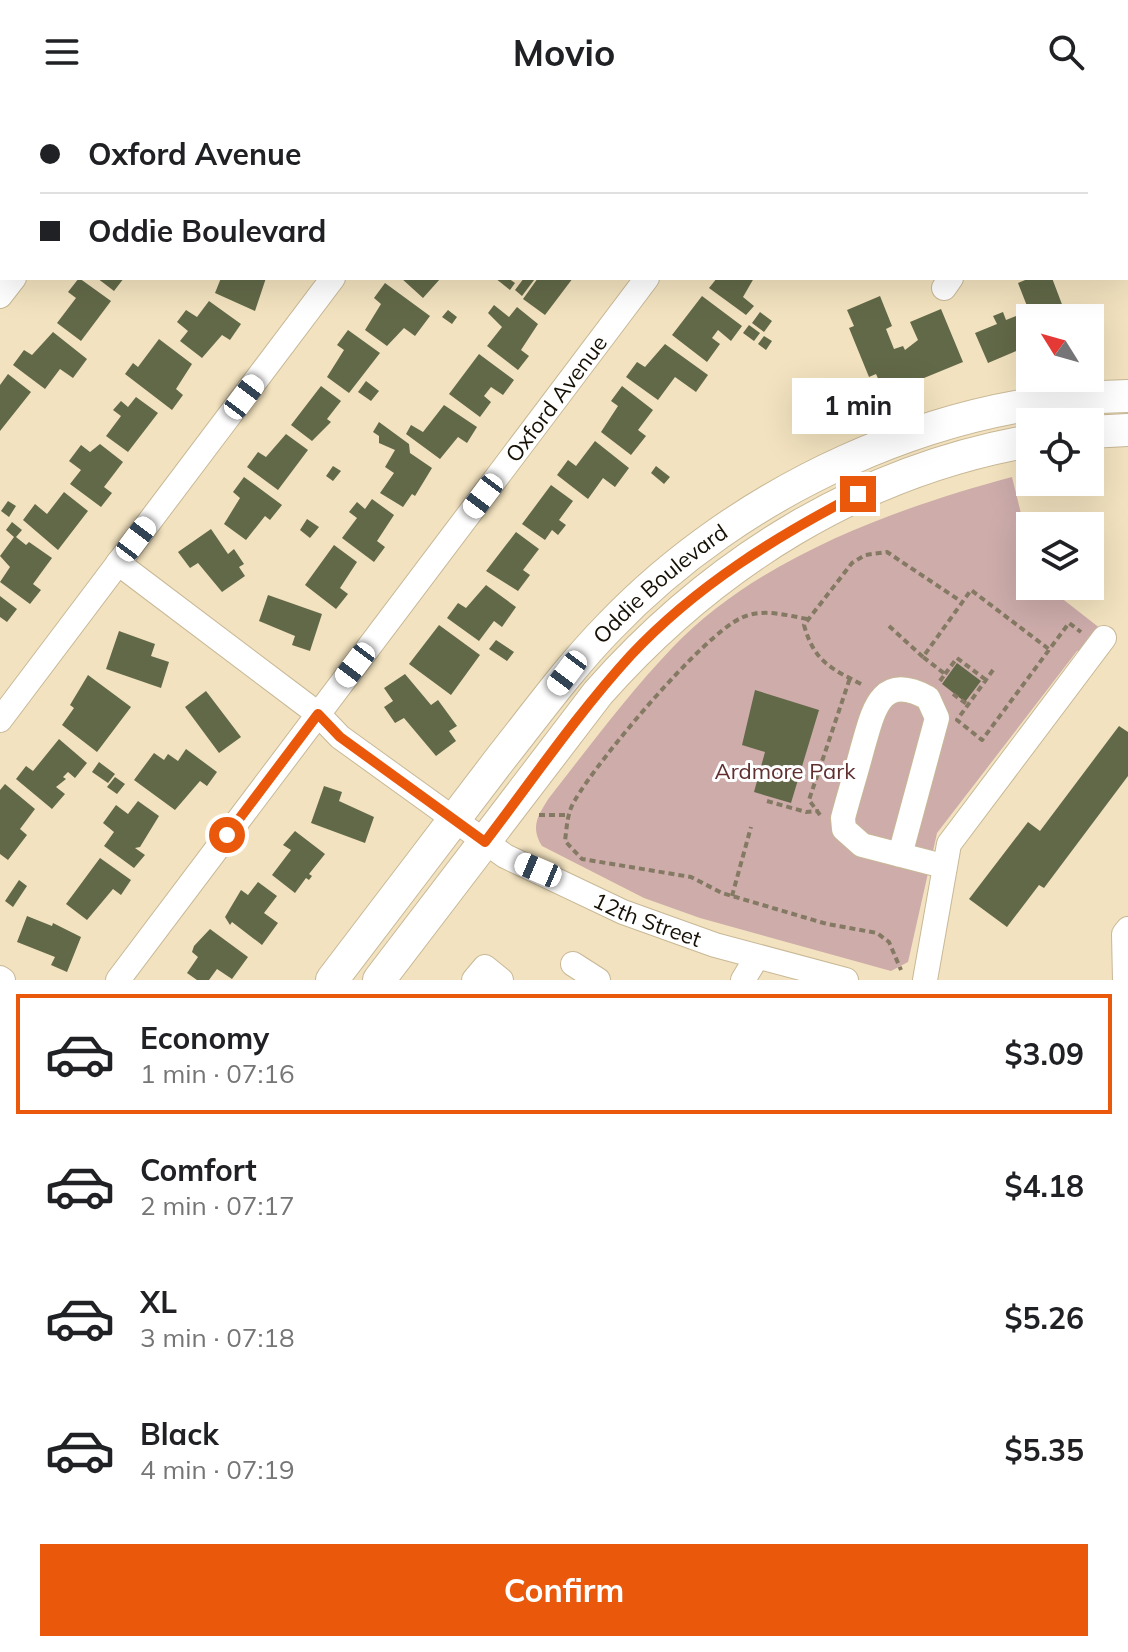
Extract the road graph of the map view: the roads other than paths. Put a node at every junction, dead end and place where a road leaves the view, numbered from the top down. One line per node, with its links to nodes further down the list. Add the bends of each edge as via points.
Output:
1 (12, 280): 4 (street)
2 (331, 280): 9 (street)
3 (645, 280): 11 (street, Oxford Avenue)
4 (0, 296)
5 (1128, 396): 13 (main road, Oddie Boulevard, via 1020,408 930,430 844,462 751,512 685,559 609,626)
6 (1128, 430): 7 (main road)
7 (1104, 431)
8 (1016, 444): 14 (main road, Oddie Boulevard, via 960,456 858,494 717,578 632,654)
9 (118, 563): 11 (street, 12th Street); 12 (street)
10 (1102, 641): 16 (street, via 956,832)
11 (318, 714): 13 (street, 12th Street, via 340,737); 20 (street, Oxford Avenue)
12 (0, 720)
13 (454, 820): 14 (street, 12th Street); 21 (main road, Oddie Boulevard)
14 (485, 842): 18 (street, 12th Street, via 623,912); 22 (main road, Oddie Boulevard)
15 (900, 855): 15 (street, via 853,840 843,818 875,705 894,689 906,688 928,698 937,718); 16 (street)
16 (943, 866): 28 (street)
17 (1128, 929): 29 (street)
18 (757, 957): 26 (street); 27 (street, 12th Street)
19 (573, 964): 25 (street)
20 (118, 980)
21 (332, 980)
22 (379, 980)
23 (474, 980): 24 (street, via 485,967)
24 (501, 980)
25 (598, 980)
26 (743, 980)
27 (846, 980)
28 (925, 980)
29 (1125, 980)

